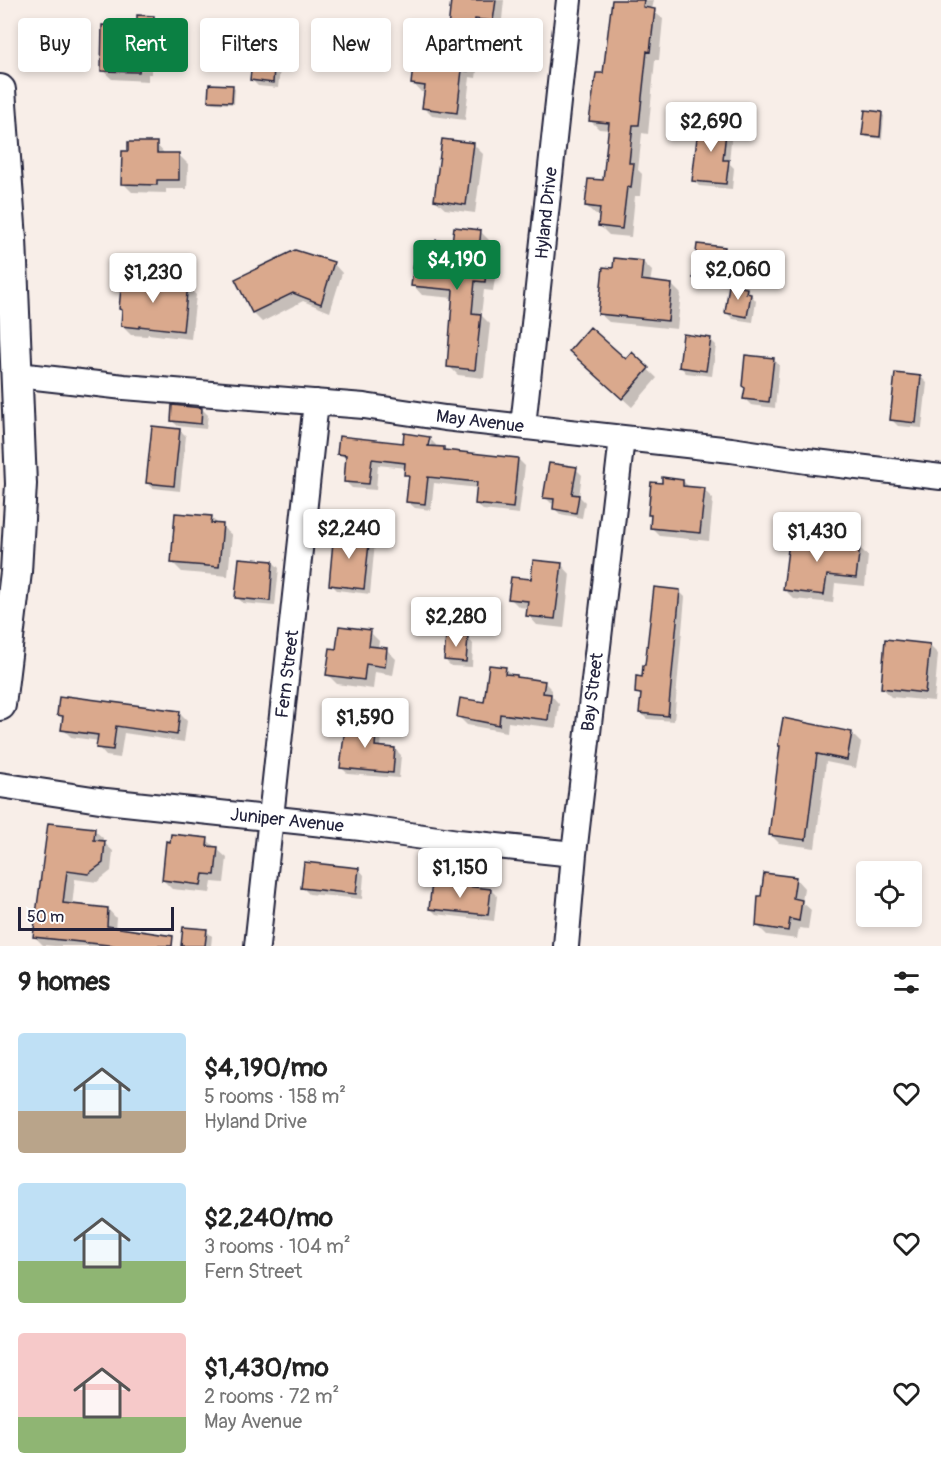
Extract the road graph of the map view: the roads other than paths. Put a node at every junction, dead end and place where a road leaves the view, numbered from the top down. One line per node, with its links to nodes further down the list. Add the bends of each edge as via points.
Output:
1 (569, 0): 5 (street, Hyland Drive)
2 (0, 90): 3 (street)
3 (18, 375): 4 (street, May Avenue); 8 (street, via 18,550)
4 (316, 402): 5 (street, May Avenue); 10 (street, Fern Street)
5 (523, 426): 6 (street, May Avenue)
6 (622, 438): 7 (street, May Avenue); 11 (street, Bay Street)
7 (941, 477)
8 (0, 705)
9 (0, 785): 10 (street, Juniper Avenue, via 106,801)
10 (270, 818): 11 (street, Juniper Avenue); 12 (street, Fern Street)
11 (574, 854): 13 (street, Bay Street)
12 (257, 946)
13 (566, 946)

